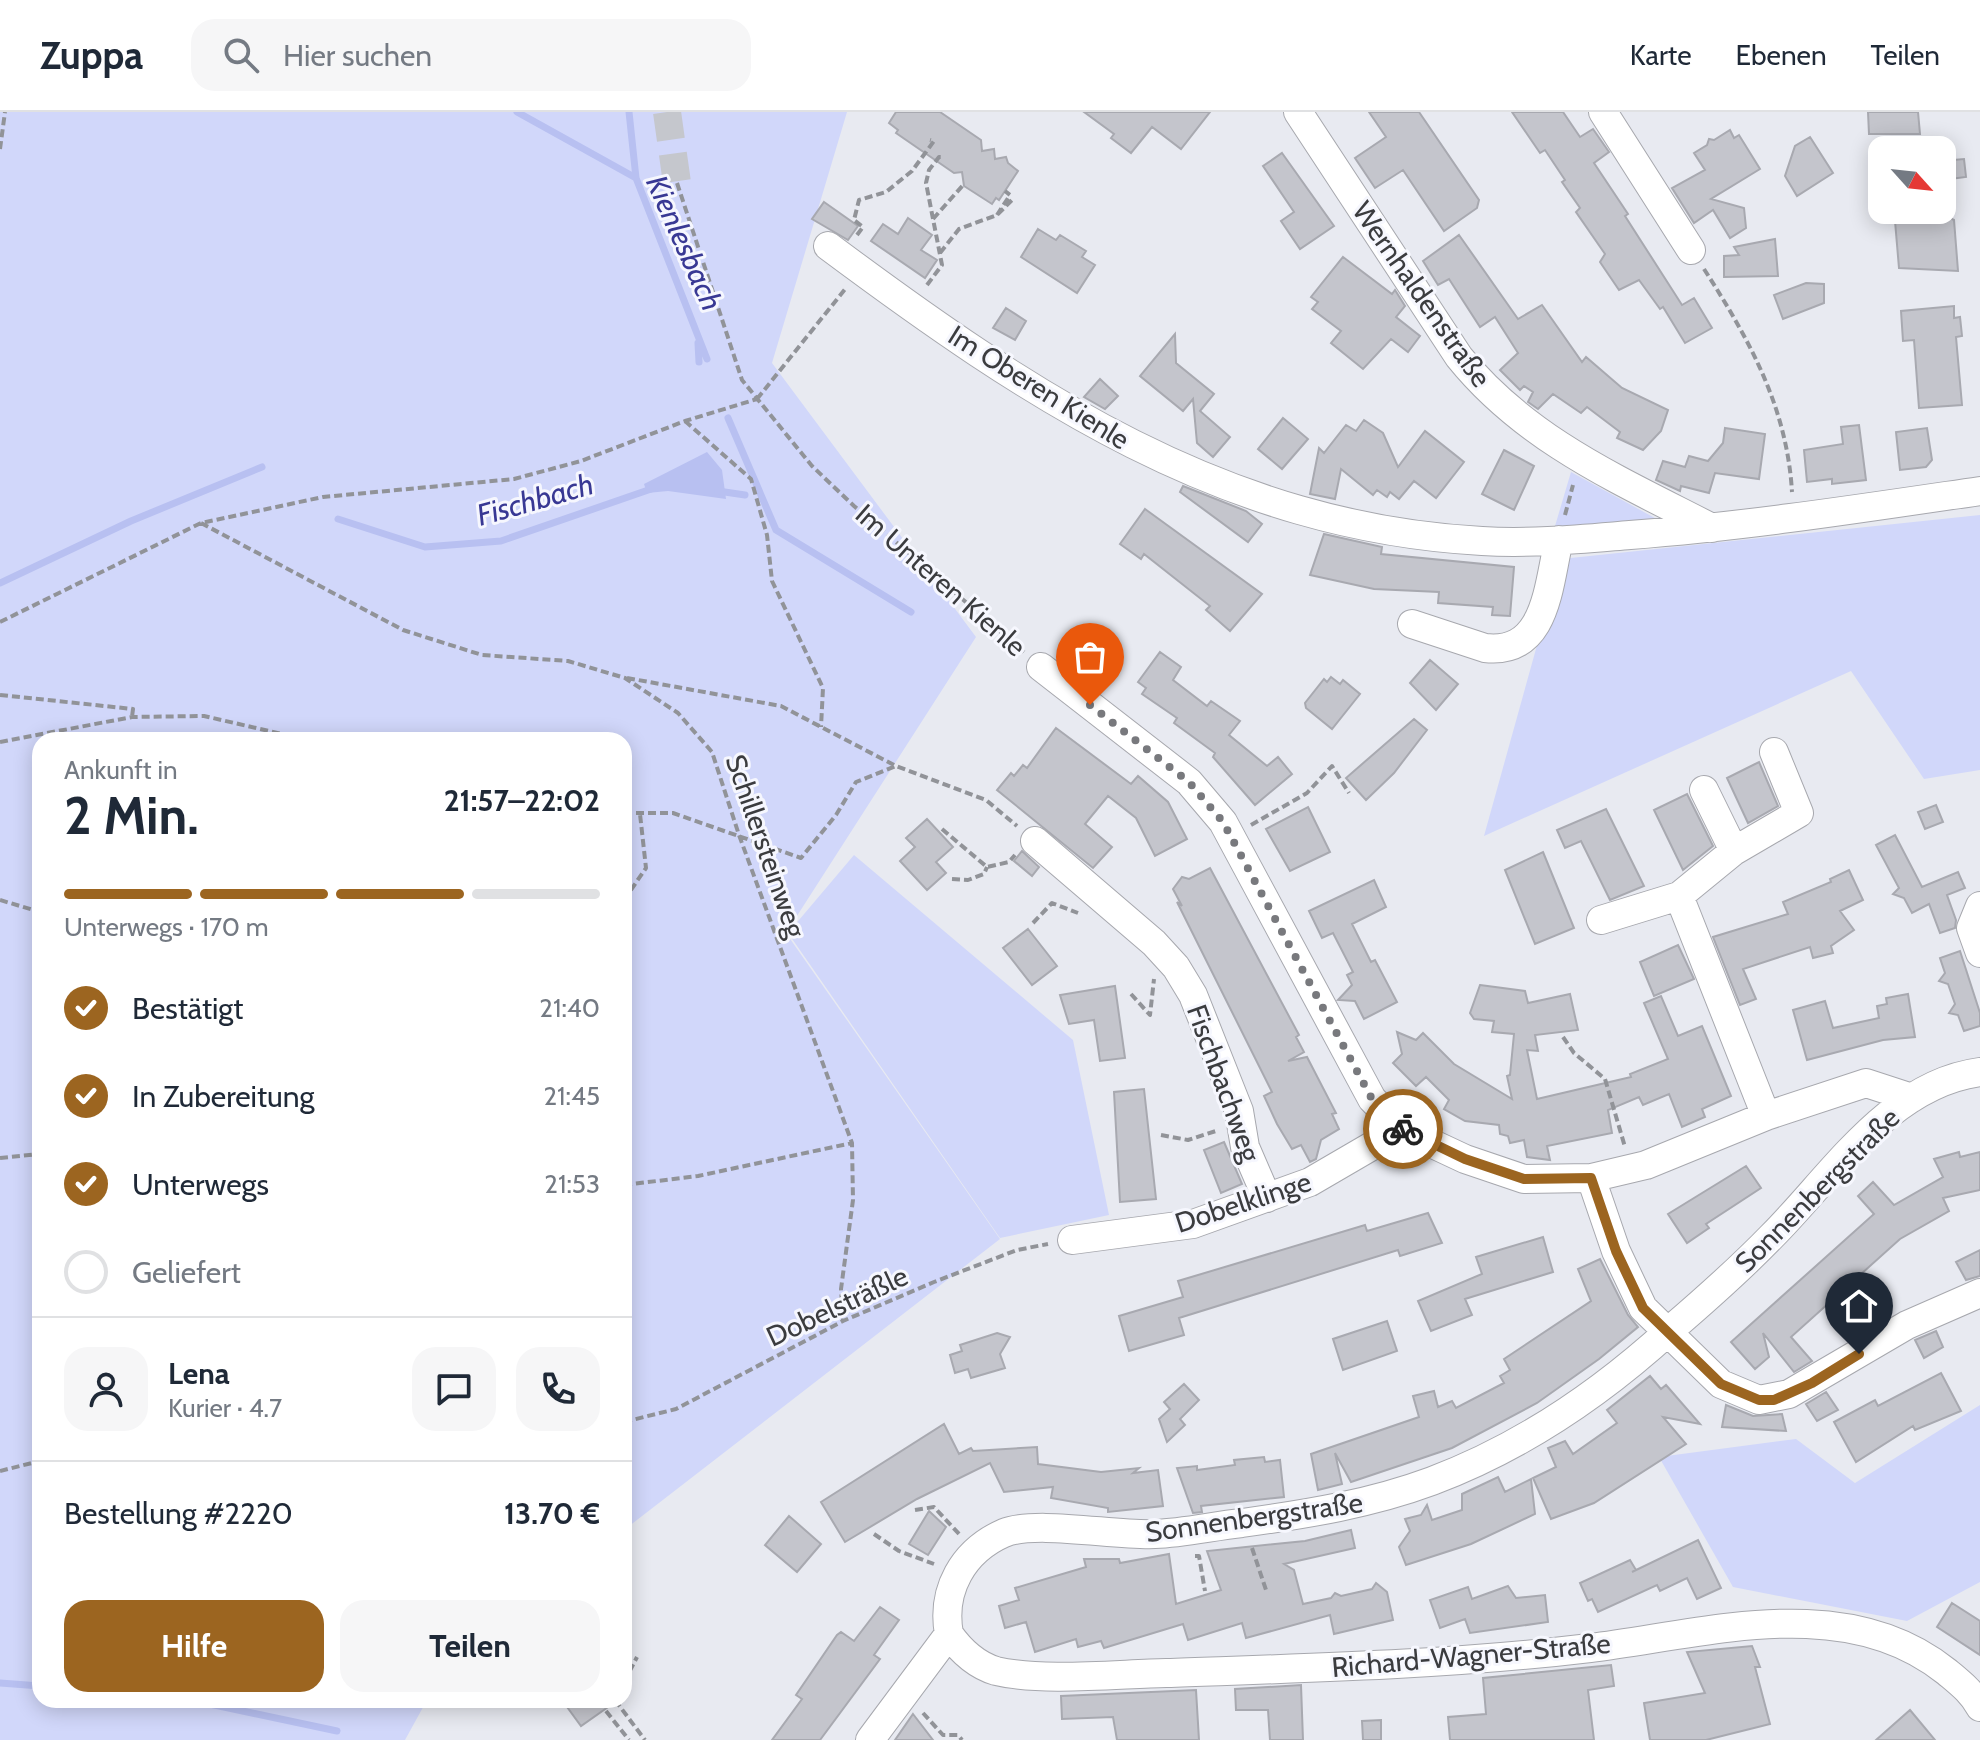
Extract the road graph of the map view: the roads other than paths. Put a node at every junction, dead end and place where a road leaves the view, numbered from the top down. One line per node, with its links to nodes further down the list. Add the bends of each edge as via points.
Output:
1 (1298, 112): 6 (street, Wernhaldenstraße, via 1476,378 1516,417 1580,460)
2 (1603, 112): 4 (street)
3 (828, 246): 7 (street, Im Oberen Kienle, via 852,278 1058,406 1159,459 1221,484 1305,511 1414,533 1481,541)
4 (1691, 250)
5 (1980, 491): 6 (street)
6 (1712, 528): 7 (street, Im Oberen Kienle)
7 (1559, 540): 8 (street, via 1538,624 1523,641 1485,648)
8 (1412, 624)
9 (1041, 667): 21 (street, Im Unteren Kienle, via 1189,782 1231,837 1372,1099)
10 (1774, 752): 13 (street, via 1799,813)
11 (1704, 790): 13 (street)
12 (1035, 841): 23 (street, Fischbachweg, via 1176,967 1193,995)
13 (1734, 851): 14 (street)
14 (1679, 896): 16 (street); 20 (street)
15 (1980, 906): 17 (street, via 1971,928)
16 (1601, 920)
17 (1980, 953)
18 (1980, 1072): 19 (street, Sonnenbergstraße, via 1949,1079)
19 (1912, 1098): 20 (street, Im Unteren Kienle, via 1866,1083); 26 (street, Sonnenbergstraße, via 1870,1132 1772,1237)
20 (1766, 1116): 22 (street, Im Unteren Kienle)
21 (1401, 1129): 22 (street, Im Unteren Kienle, via 1524,1179); 23 (street, Dobelklinge, via 1310,1182)
22 (1591, 1178): 26 (street, via 1643,1308)
23 (1267, 1198): 24 (street, Dobelklinge, via 1193,1224)
24 (1072, 1240)
25 (1980, 1293): 26 (street, via 1926,1315 1774,1400 1759,1400 1721,1384)
26 (1668, 1333): 27 (street, Sonnenbergstraße, via 1567,1412 1432,1481 1334,1510 1146,1534 1016,1529 975,1551 959,1570 947,1604)
27 (949, 1634): 28 (street, Richard-Wagner-Straße, via 962,1651 991,1669 1084,1675 1338,1668 1590,1648 1708,1628 1853,1629 1895,1640 1935,1663 1974,1695); 29 (street)
28 (1980, 1707)
29 (870, 1740)

